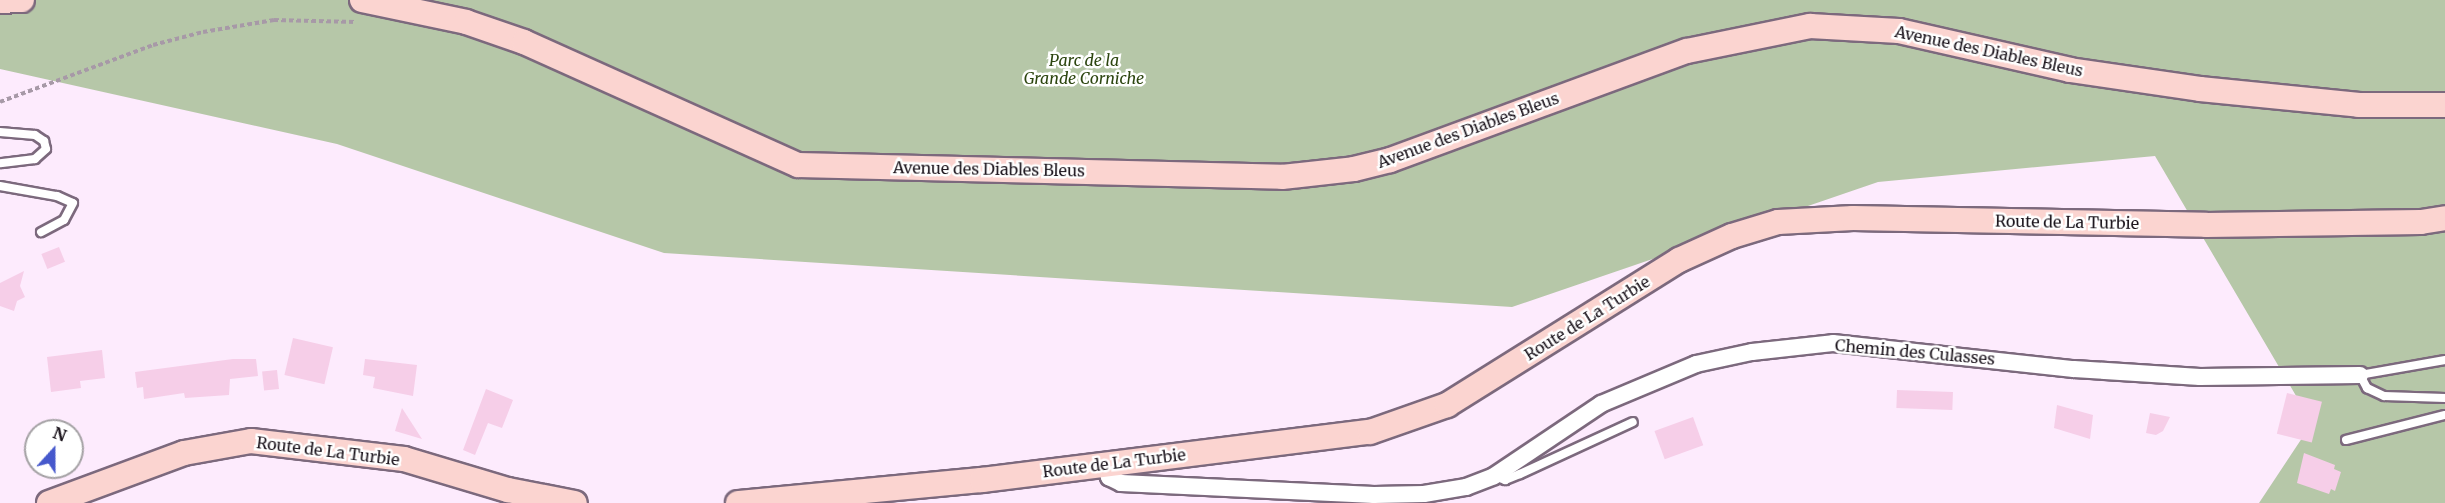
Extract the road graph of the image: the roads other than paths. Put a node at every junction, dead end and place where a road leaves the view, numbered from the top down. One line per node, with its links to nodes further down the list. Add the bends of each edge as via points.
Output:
1 (22, 0): 2 (main road)
2 (0, 1)
3 (362, 11): 4 (main road, Avenue des Diables Bleus, via 466,22 524,42 798,165 1282,177 1354,169 1390,160 1687,51 1810,26 1899,31 2070,70 2200,88 2359,105)
4 (2445, 105)
5 (0, 132): 6 (lane, via 35,135 44,141 46,149 35,159)
6 (0, 163)
7 (0, 186): 9 (lane, via 67,198 73,203 64,220)
8 (2445, 218): 16 (main road, Route de La Turbie, via 2421,222 2206,225 1852,218 1778,222 1732,236 1679,260 1447,405 1406,422 1370,432)
9 (40, 232)
10 (2445, 360): 11 (lane, Chemin des Culasses)
11 (2360, 375): 12 (lane, via 2367,388 2384,396); 17 (street, Chemin des Culasses, via 2200,377 2074,369 1833,343 1752,352 1696,364 1601,404)
12 (2445, 398)
13 (2445, 415): 15 (lane)
14 (1633, 422): 17 (lane, via 1505,480)
15 (2346, 440)
16 (1105, 464): 17 (street, Chemin des Culasses, via 1109,477 1121,483 1374,495 1424,494 1466,487); 20 (main road, Route de La Turbie)
17 (1494, 476)
18 (49, 503): 19 (main road, Route de La Turbie, via 184,453 251,441 404,459 508,489)
19 (575, 503)
20 (738, 503)

